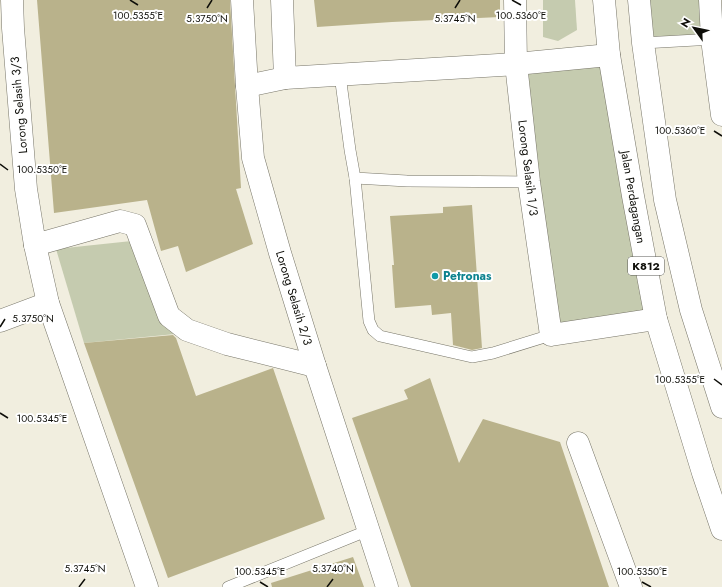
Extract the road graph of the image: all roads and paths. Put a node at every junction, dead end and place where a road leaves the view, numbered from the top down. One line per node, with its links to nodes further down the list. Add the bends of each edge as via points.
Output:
1 (12, 0): 8 (street, Lorong Selasih 3/3)
2 (242, 0): 15 (street, Lorong Selasih 2/3)
3 (282, 0): 14 (street)
4 (515, 0): 12 (street, Lorong Selasih 1/3)
5 (604, 0): 11 (street, Jalan Perdagangan / K812)
6 (639, 0): 10 (street, K812)
7 (710, 0): 9 (street)
8 (6, 27): 19 (street, Lorong Selasih 3/3)
9 (717, 38): 10 (lane); 16 (street)
10 (643, 43): 25 (street, K812, via 665,200 691,310)
11 (609, 54): 12 (street); 21 (street, Jalan Perdagangan / K812)
12 (516, 64): 13 (street); 18 (street, Lorong Selasih 1/3)
13 (340, 74): 14 (street); 17 (lane)
14 (285, 78): 15 (street)
15 (247, 86): 24 (street, Lorong Selasih 2/3, via 253,158)
16 (722, 115)
17 (355, 178): 18 (lane); 23 (lane, via 369,321 380,336 472,356 493,353)
18 (529, 182): 23 (street, Lorong Selasih 1/3)
19 (35, 245): 20 (street, Lorong Selasih 3/3); 24 (street, via 120,221 135,225 169,316 187,330 227,344)
20 (48, 303): 22 (street); 29 (street)
21 (656, 319): 23 (street); 27 (street, Jalan Perdagangan / K812)
22 (0, 321)
23 (551, 335)
24 (315, 366): 28 (street, Lorong Selasih 2/3)
25 (722, 407)
26 (578, 443): 32 (street)
27 (722, 529)
28 (369, 530): 30 (lane); 31 (street, Lorong Selasih 2/3)
29 (147, 587)
30 (228, 587)
31 (387, 587)
32 (631, 587)

